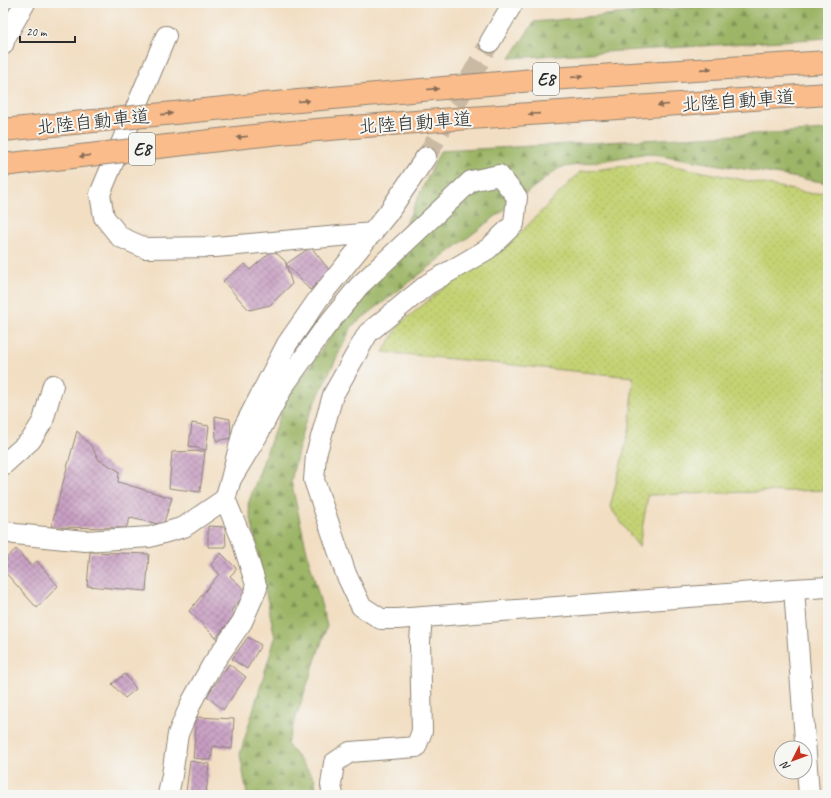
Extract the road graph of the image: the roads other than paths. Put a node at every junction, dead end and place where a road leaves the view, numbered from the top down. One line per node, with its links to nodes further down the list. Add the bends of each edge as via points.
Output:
1 (25, 3): 5 (street)
2 (513, 3): 4 (street)
3 (166, 36): 11 (street, via 100,194 104,217 120,237 145,248 215,247)
4 (490, 42)
5 (3, 45)
6 (828, 62): 8 (highway, 北陸自動車道 / E8, one-way to 6, bridge, via 533,80)
7 (828, 94): 10 (highway, 北陸自動車道 / E8, one-way to 10, bridge, via 448,119 280,133)
8 (3, 130)
9 (426, 157): 11 (street)
10 (3, 166)
11 (372, 232): 14 (street, via 319,298 287,344 244,427)
12 (54, 385): 13 (street, via 43,421 31,440)
13 (3, 465)
14 (231, 479): 15 (street); 19 (street, via 283,387 324,329 359,286 471,182 499,175 517,197 514,224 488,249 428,284 368,333 333,395 316,455 314,480 346,574 361,606 381,619)
15 (225, 499): 16 (street, via 184,527 150,537 85,541); 20 (street, via 257,588 242,622 212,665 192,701 178,734)
16 (3, 531)
17 (828, 587): 18 (street)
18 (794, 589): 19 (street); 22 (street)
19 (422, 617): 21 (street, via 422,731 416,747 350,752 334,763 331,785)
20 (168, 795)
21 (334, 795)
22 (809, 795)

